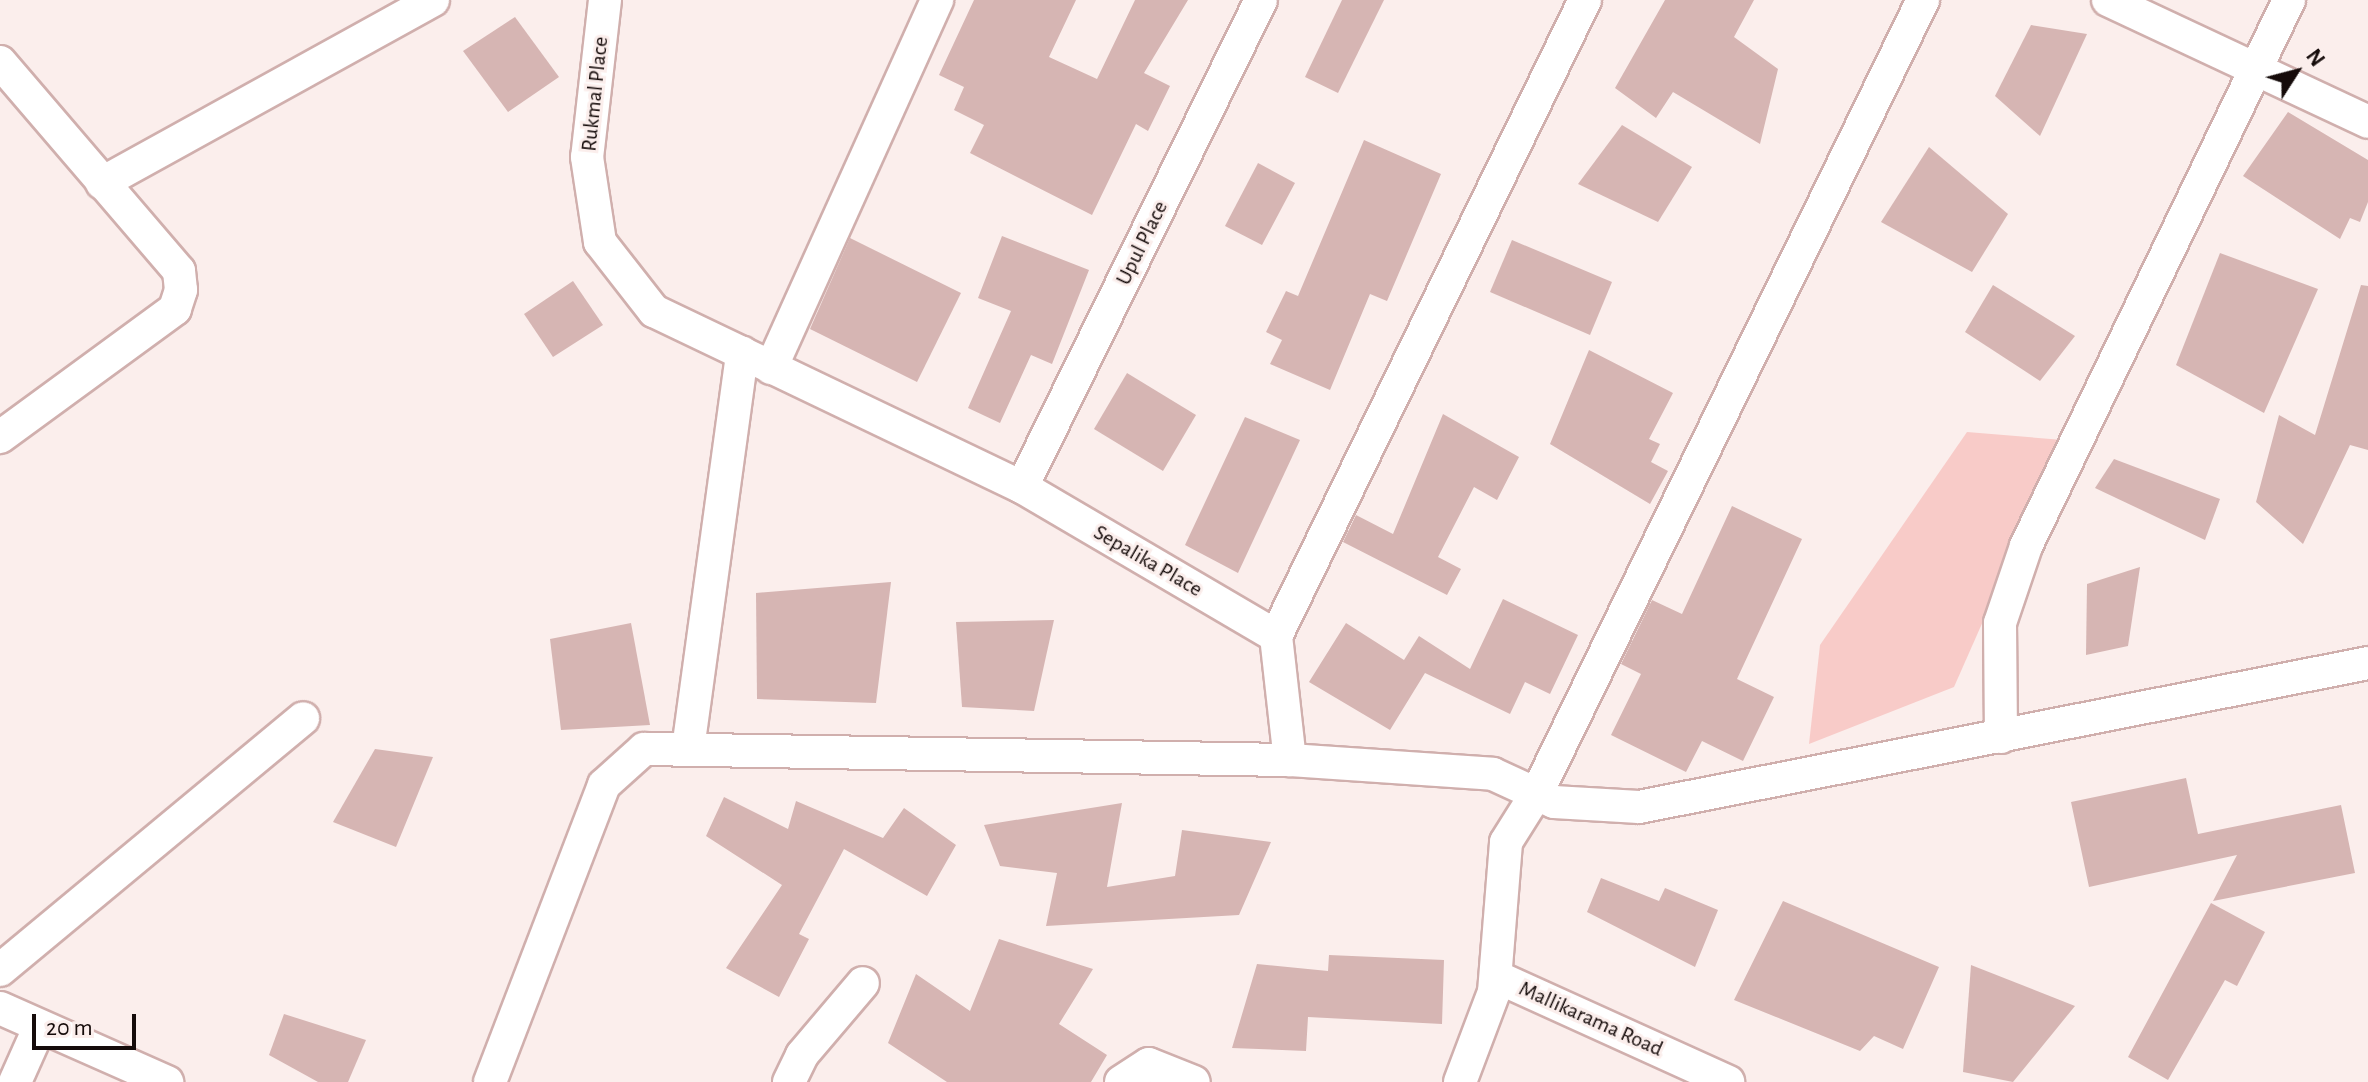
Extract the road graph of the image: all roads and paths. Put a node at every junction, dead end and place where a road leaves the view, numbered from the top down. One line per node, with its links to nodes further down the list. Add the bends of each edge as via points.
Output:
1 (433, 0): 12 (street)
2 (605, 0): 13 (street, Rukmal Place, via 587,157 600,242 654,311)
3 (937, 0): 14 (street)
4 (1261, 0): 16 (street, Upul Place)
5 (1585, 0): 17 (street)
6 (1923, 0): 23 (street)
7 (2108, 0): 10 (street)
8 (2289, 0): 10 (street)
9 (0, 62): 12 (street)
10 (2256, 70): 11 (street); 20 (street, via 2026,546 2000,623)
11 (2368, 122)
12 (102, 183): 15 (street, via 179,271 175,309)
13 (742, 353): 14 (street, Sepalika Place); 21 (street)
14 (771, 368): 16 (street, Sepalika Place)
15 (0, 437)
16 (1022, 487): 17 (street, Sepalika Place)
17 (1276, 636): 22 (street)
18 (2368, 659): 20 (street)
19 (303, 718): 24 (street)
20 (2001, 737): 23 (street, via 1639,807 1554,802)
21 (688, 749): 22 (street); 31 (street, via 644,749 610,774)
22 (1290, 760): 23 (street, via 1493,774)
23 (1538, 791): 25 (street, via 1516,818 1499,865)
24 (0, 970)
25 (1497, 977): 35 (street); 36 (street, Mallikarama Road)
26 (863, 983): 32 (street, via 802,1055)
27 (0, 1008): 28 (street)
28 (40, 1026): 29 (street); 30 (street)
29 (15, 1082)
30 (167, 1082)
31 (490, 1082)
32 (789, 1082)
33 (1121, 1082): 34 (street, via 1149,1064)
34 (1194, 1082)
35 (1460, 1082)
36 (1728, 1082)

